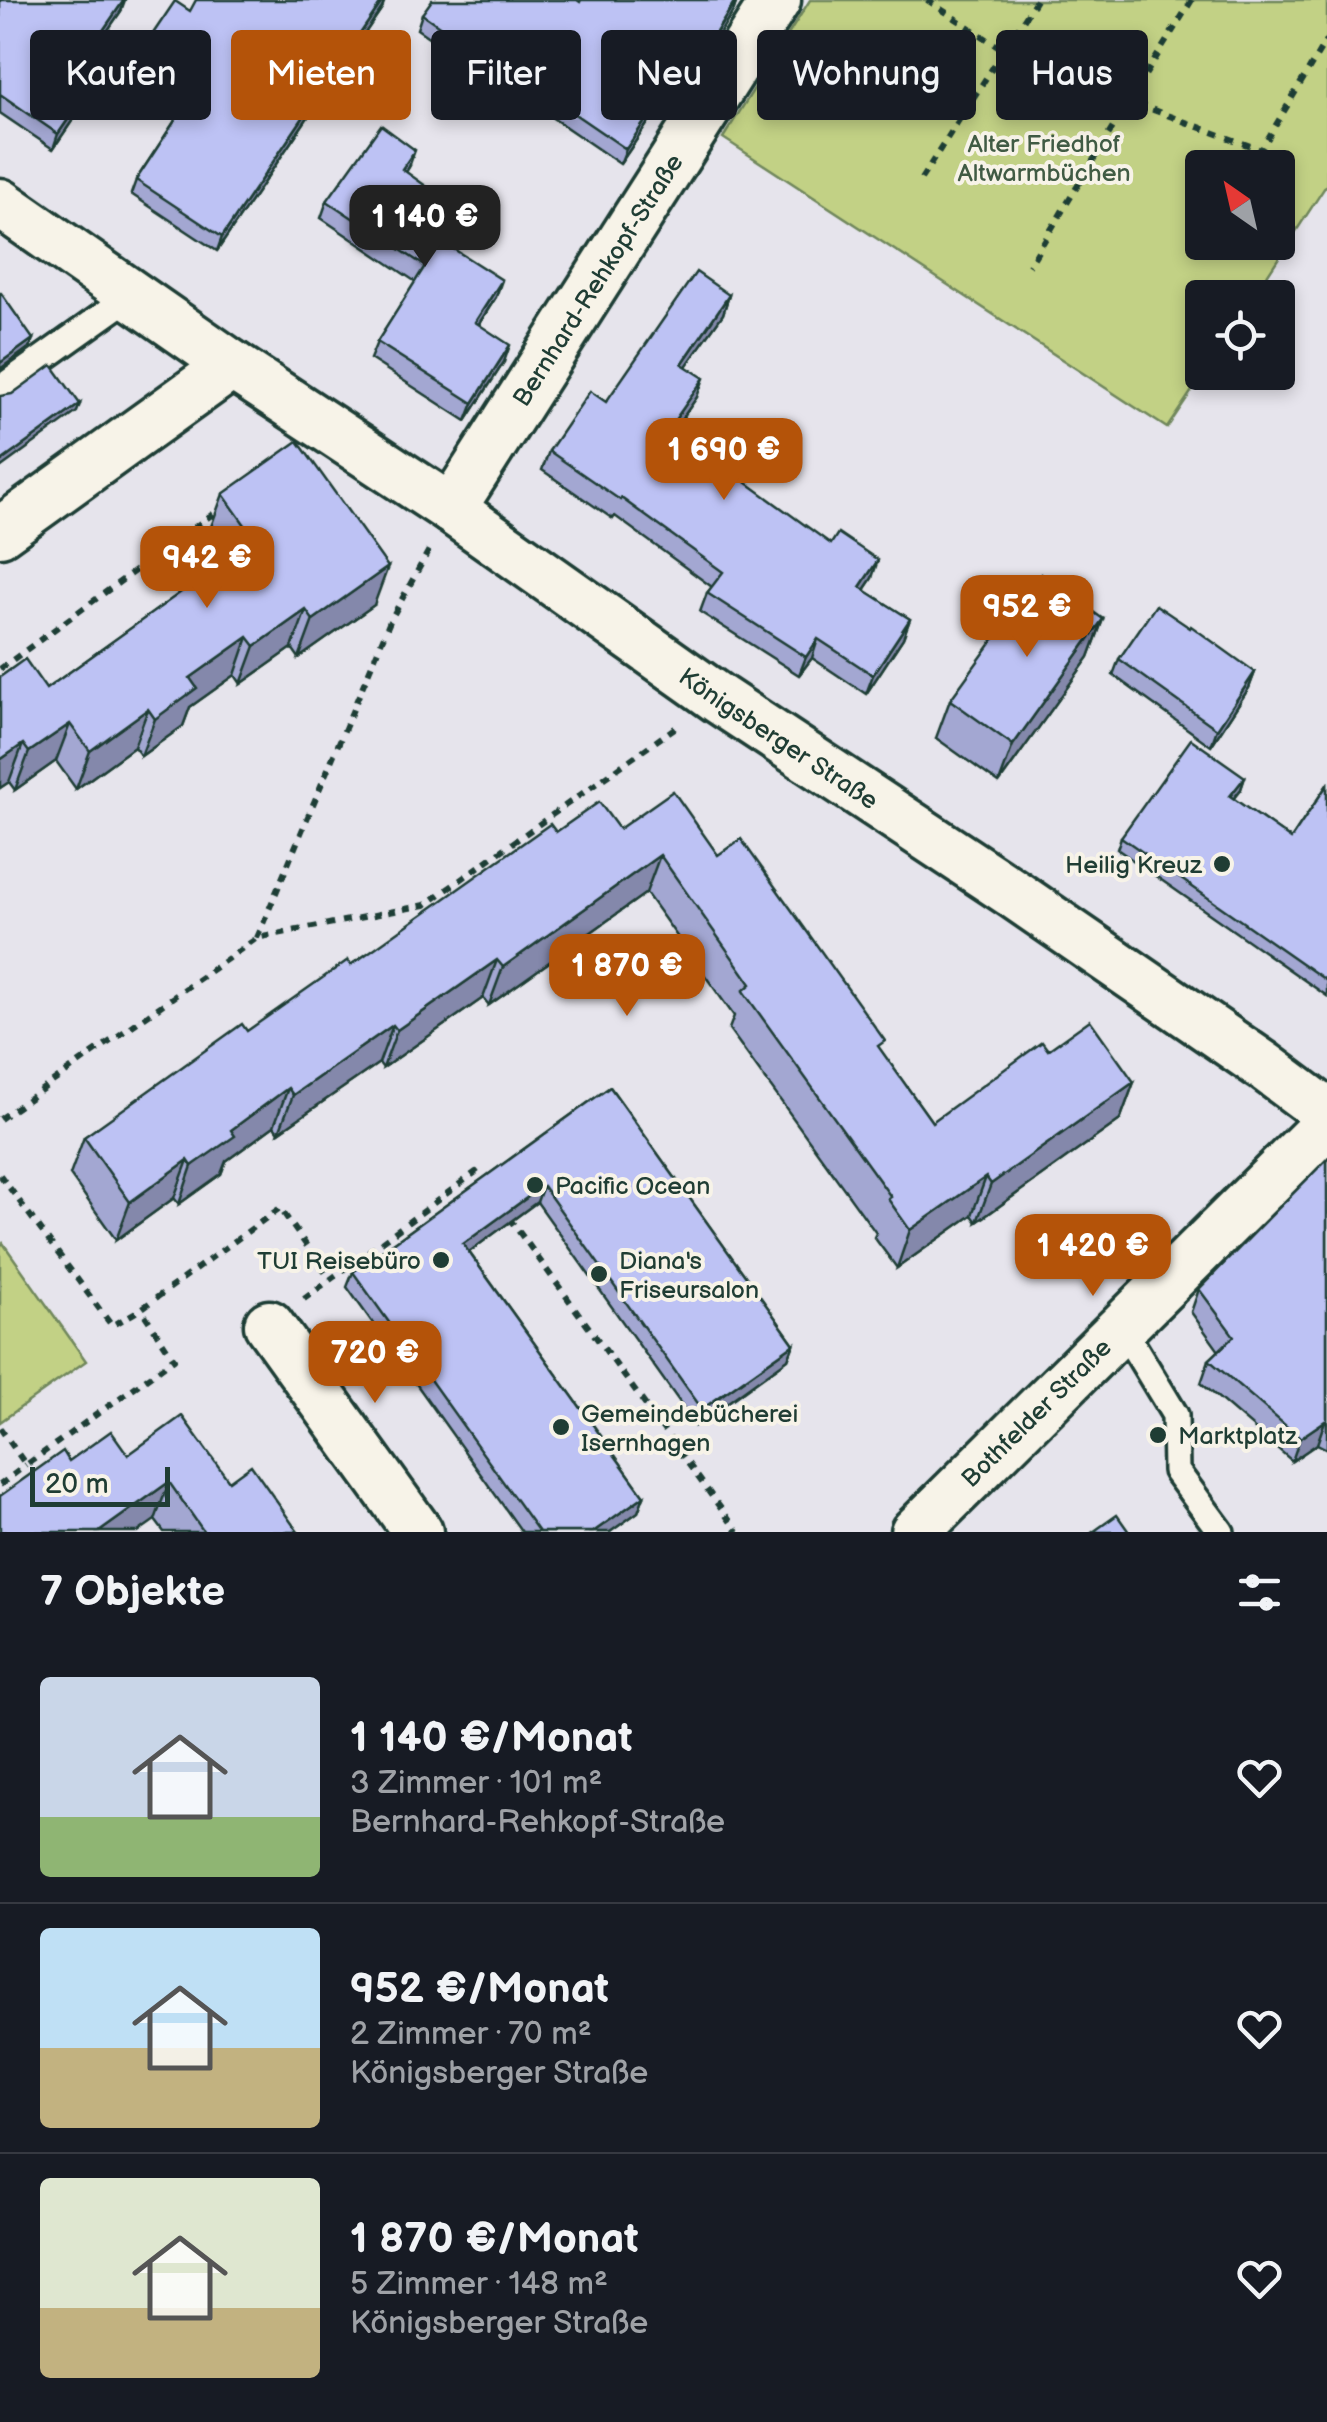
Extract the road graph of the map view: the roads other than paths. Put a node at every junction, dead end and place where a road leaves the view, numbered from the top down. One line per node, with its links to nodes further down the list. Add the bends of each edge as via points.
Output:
1 (776, 0): 6 (street, Bernhard-Rehkopf-Straße)
2 (0, 203): 3 (street, Königsberger Straße)
3 (132, 295): 4 (street, Königsberger Straße); 5 (lane)
4 (232, 365): 6 (street, Königsberger Straße); 7 (street)
5 (0, 390)
6 (452, 509): 8 (street, Königsberger Straße)
7 (0, 532)
8 (1327, 1112)
9 (1327, 1124): 11 (street, Bothfelder Straße)
10 (268, 1325): 12 (street)
11 (1121, 1326): 13 (street, Bothfelder Straße); 14 (lane, via 1175,1415 1176,1471)
12 (418, 1532)
13 (915, 1532)
14 (1221, 1532)

